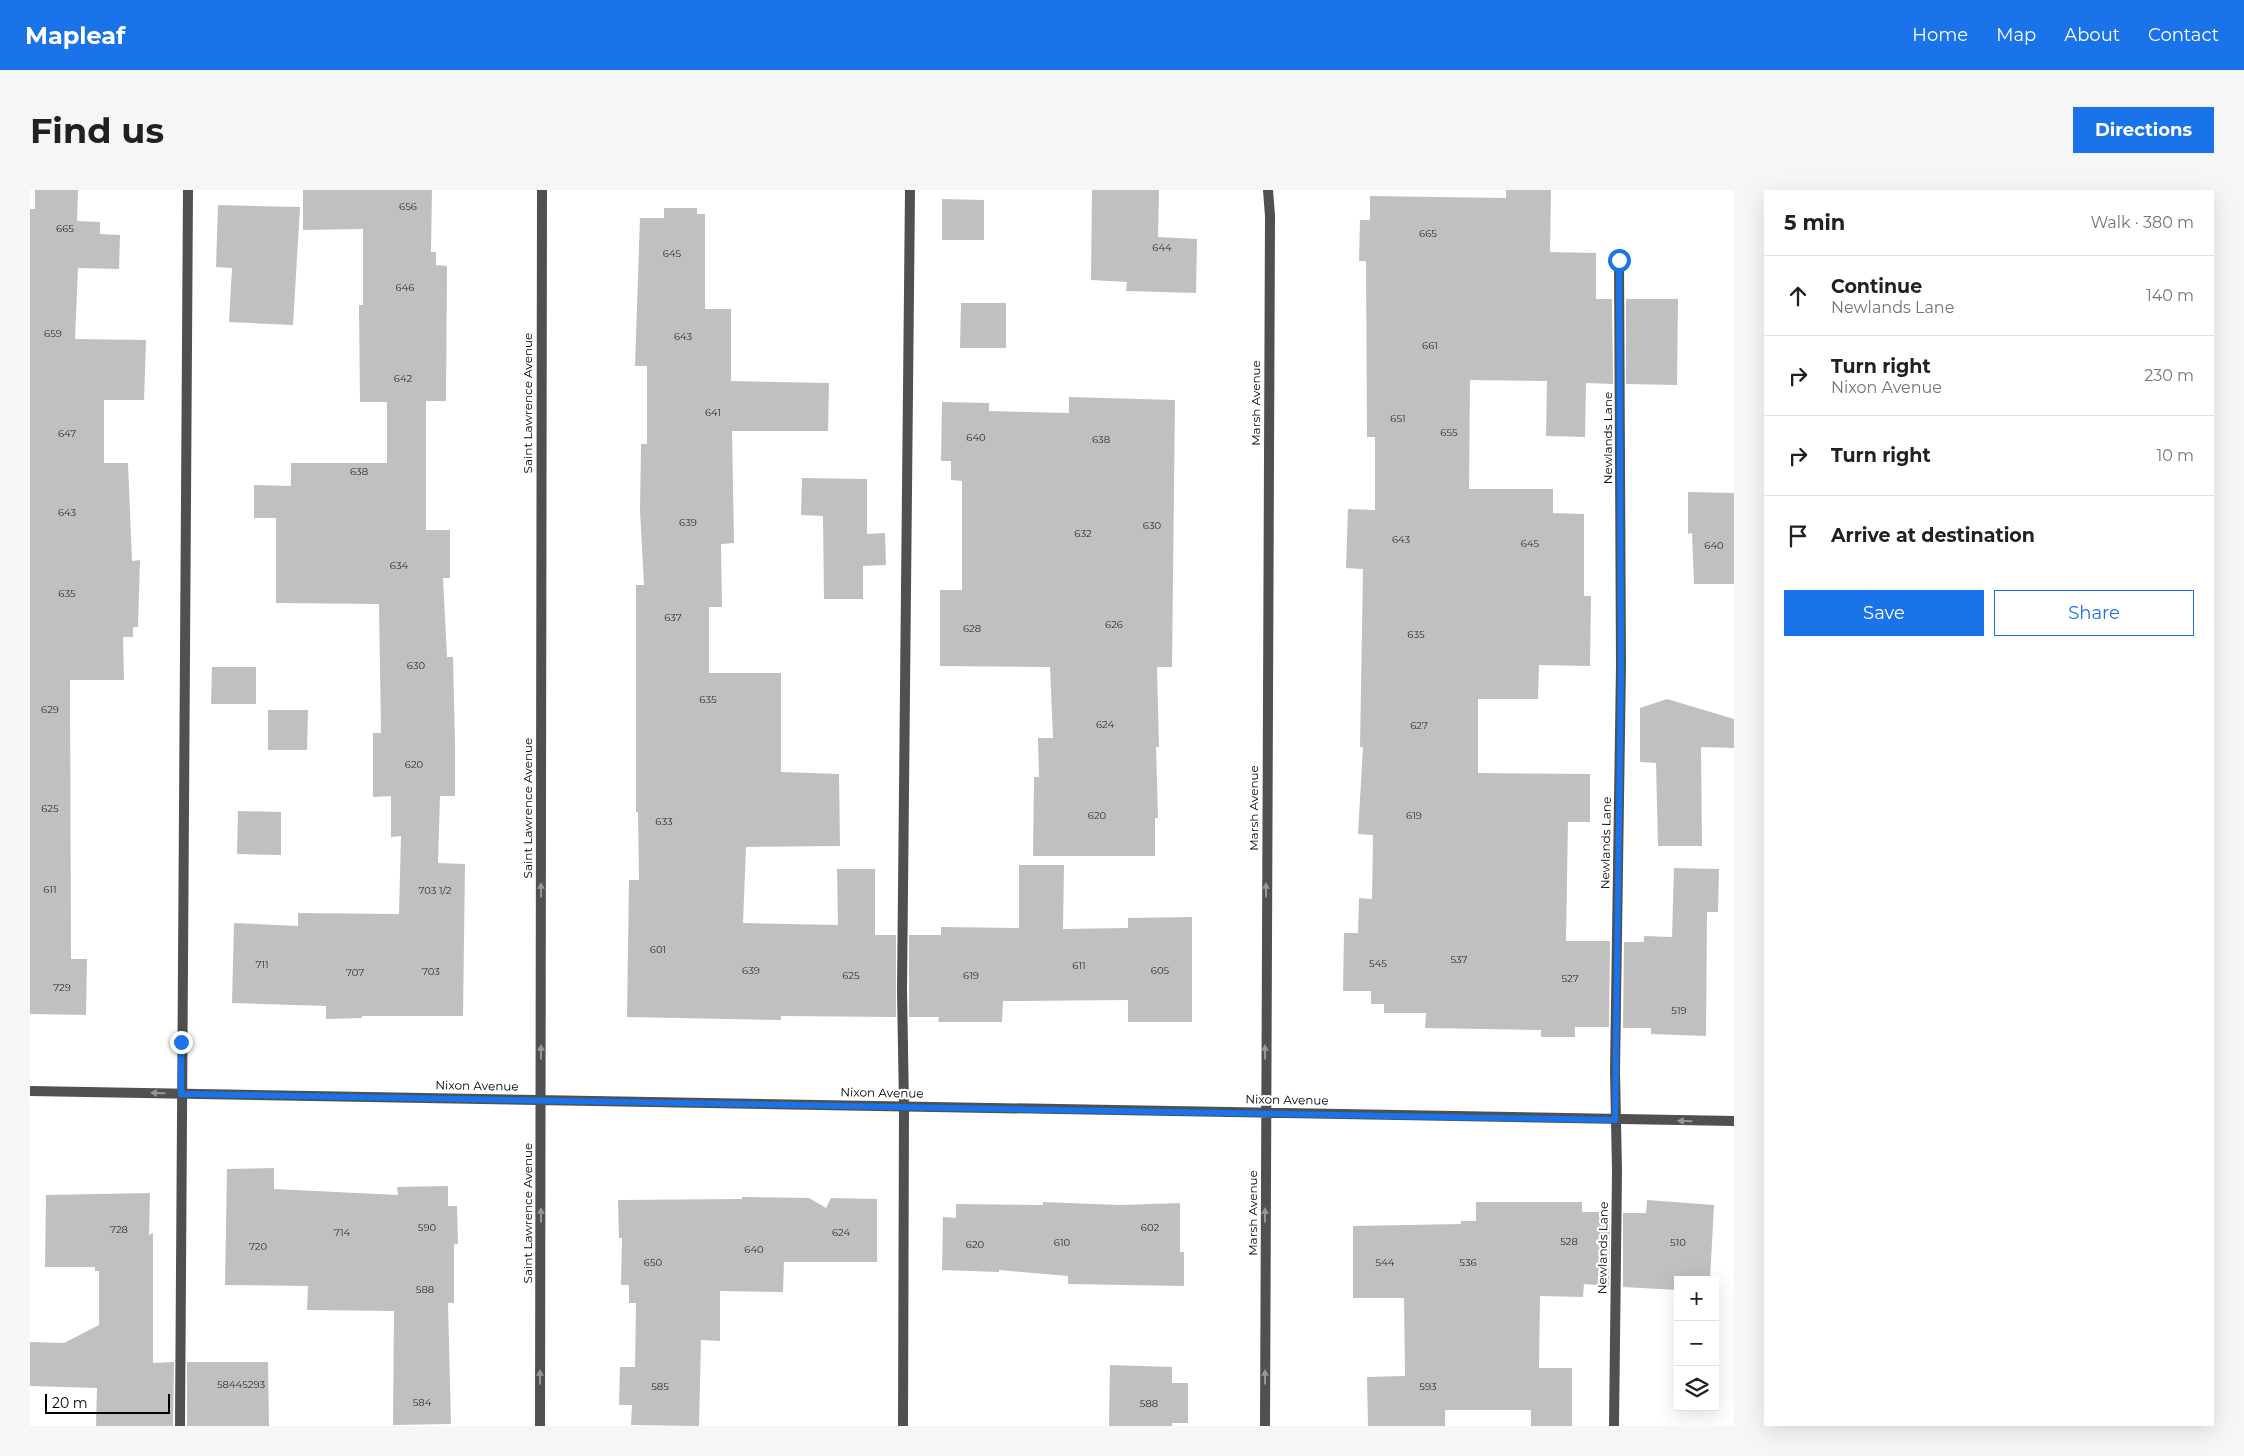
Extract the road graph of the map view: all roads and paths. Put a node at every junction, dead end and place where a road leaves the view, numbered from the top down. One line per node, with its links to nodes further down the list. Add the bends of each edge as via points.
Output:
1 (188, 190): 7 (street)
2 (542, 190): 8 (street, Saint Lawrence Avenue, one-way to 2)
3 (910, 190): 9 (street, via 902,990)
4 (1268, 190): 10 (street, Marsh Avenue, one-way to 4)
5 (1619, 260): 11 (street, Newlands Lane, via 1621,665)
6 (30, 1091): 7 (street, Nixon Avenue, one-way to 6)
7 (181, 1094): 8 (street, Nixon Avenue); 13 (street)
8 (541, 1100): 9 (street, Nixon Avenue); 14 (street, Saint Lawrence Avenue, one-way to 8)
9 (904, 1106): 10 (street, Nixon Avenue); 15 (street)
10 (1265, 1112): 11 (street, Nixon Avenue); 16 (street, Marsh Avenue, one-way to 10)
11 (1615, 1120): 12 (street, Nixon Avenue, one-way to 11); 17 (street, Newlands Lane)
12 (1734, 1121)
13 (180, 1426)
14 (540, 1426)
15 (903, 1426)
16 (1264, 1426)
17 (1614, 1426)

